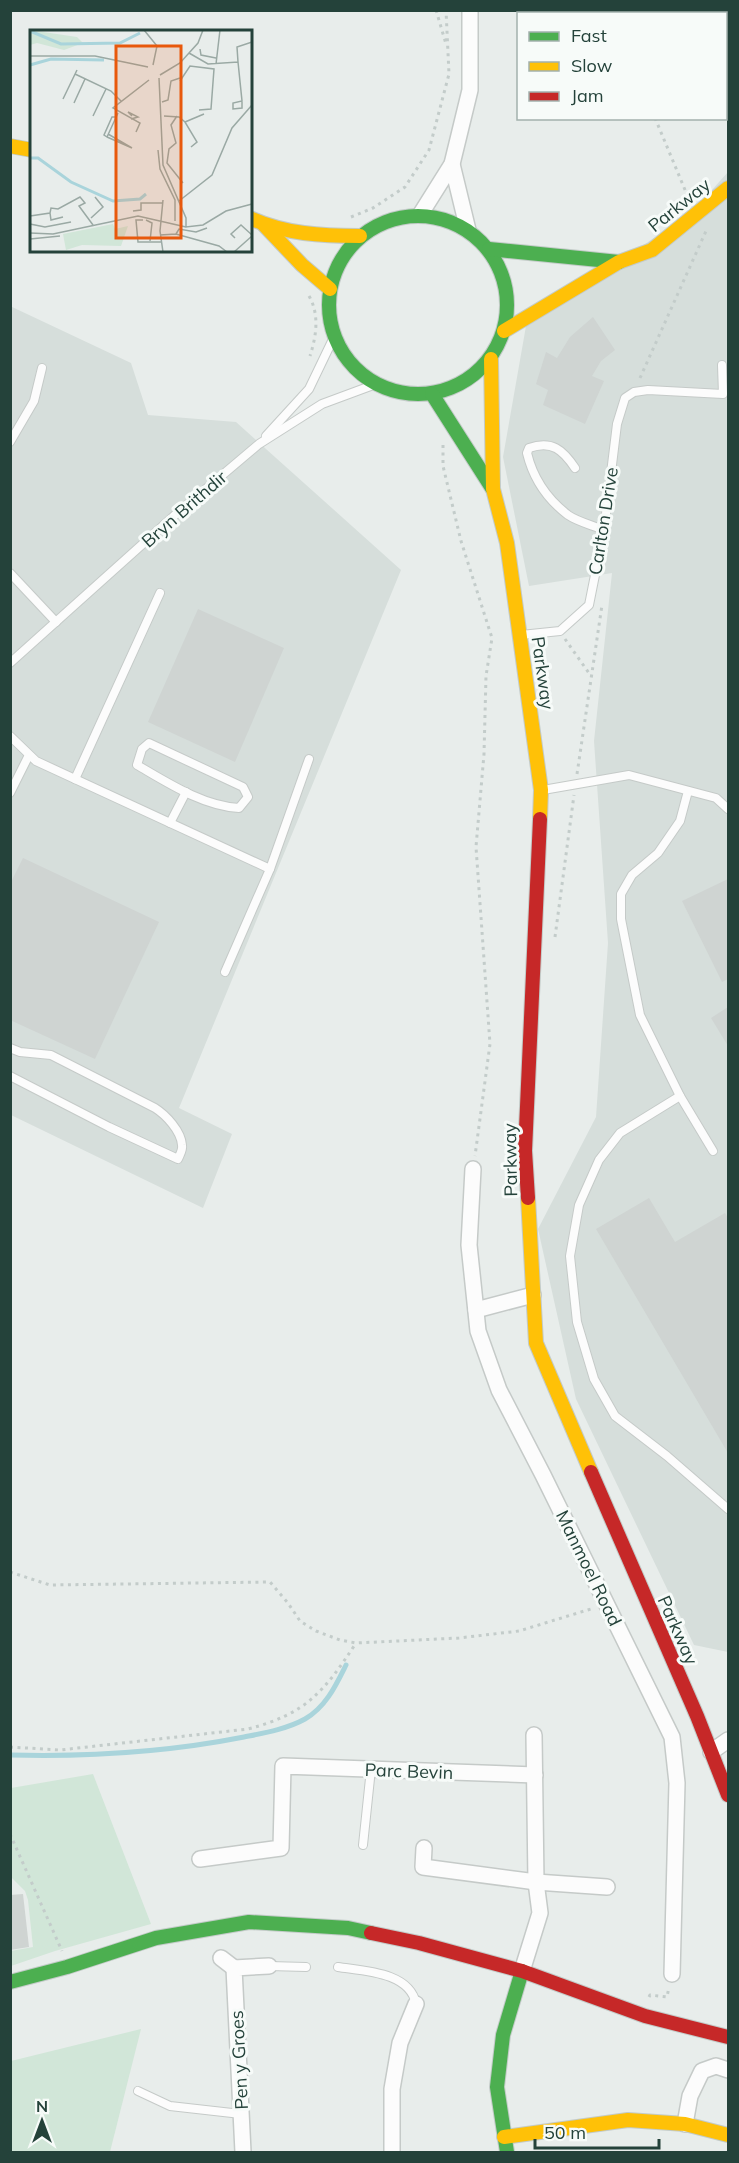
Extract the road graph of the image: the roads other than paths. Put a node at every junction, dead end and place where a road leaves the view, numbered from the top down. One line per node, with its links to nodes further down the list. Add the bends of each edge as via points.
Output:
1 (470, 10): 4 (street, via 470,90)
2 (10, 146): 3 (main road)
3 (30, 150)
4 (452, 164): 6 (street); 9 (street)
5 (729, 188): 12 (main road, Parkway, via 652,250)
6 (420, 215): 9 (main road, via 445,219); 10 (main road, via 378,225)
7 (252, 219): 8 (main road)
8 (264, 225): 10 (main road, via 312,236); 13 (main road)
9 (468, 230): 11 (main road)
10 (360, 236): 13 (main road, via 346,251)
11 (489, 249): 12 (main road); 14 (main road, via 503,274 508,302)
12 (619, 262): 14 (main road)
13 (330, 289): 15 (main road)
14 (504, 331): 16 (main road)
15 (334, 337): 19 (main road, via 358,372); 23 (lane, via 309,389)
16 (491, 359): 21 (main road, via 474,376); 25 (main road)
17 (722, 365): 20 (lane)
18 (42, 368): 22 (lane, via 34,401)
19 (376, 384): 21 (main road, via 403,393); 23 (lane, Bryn Brithdir, via 322,404)
20 (726, 392): 26 (lane, Carlton Drive, via 663,390 634,392 625,398 617,424)
21 (432, 394): 25 (main road)
22 (10, 442)
23 (259, 444): 29 (lane, Bryn Brithdir)
24 (575, 468): 26 (lane, via 556,446 537,446 527,453 532,471 554,502 570,516)
25 (493, 489): 30 (main road, Parkway, via 507,543)
26 (604, 530): 30 (lane, Carlton Drive, via 589,605 560,631)
27 (10, 573): 29 (lane)
28 (160, 593): 35 (lane)
29 (57, 622): 31 (lane, Bryn Brithdir)
30 (520, 635): 36 (main road, Parkway)
31 (10, 663)
32 (10, 736): 33 (lane)
33 (29, 755): 35 (lane); 39 (lane)
34 (309, 759): 42 (lane)
35 (75, 779): 41 (lane)
36 (541, 790): 37 (lane, via 629,776); 49 (main road, Parkway, via 525,1151)
37 (688, 791): 40 (lane, via 716,798); 46 (lane, via 680,821 658,853 632,875 621,894 621,919 640,1015)
38 (186, 792): 38 (lane, via 137,765 142,749 149,743 243,787 248,797 239,808 226,807); 41 (lane)
39 (10, 793)
40 (729, 809)
41 (170, 823): 42 (lane)
42 (270, 868): 43 (lane)
43 (225, 972)
44 (10, 1048): 45 (lane, via 51,1055 155,1108 165,1115 182,1141 178,1159)
45 (10, 1077)
46 (680, 1096): 47 (lane); 51 (lane, via 620,1133 599,1160 579,1205 570,1256 576,1322 594,1379 615,1416)
47 (713, 1151)
48 (473, 1169): 50 (street, Manmoel Road, via 469,1245)
49 (533, 1295): 50 (street); 54 (main road, Parkway, via 536,1343)
50 (476, 1310): 69 (street, Manmoel Road, via 478,1330 499,1390 672,1737 677,1783)
51 (729, 1509)
52 (534, 1735): 56 (street)
53 (729, 1740): 54 (street)
54 (711, 1752): 57 (main road, Parkway)
55 (371, 1769): 56 (street, Parc Bevin); 58 (lane); 60 (street, Parc Bevin, via 283,1766 281,1848)
56 (535, 1775): 61 (street)
57 (729, 1795)
58 (363, 1845)
59 (424, 1848): 61 (street, via 423,1867)
60 (200, 1859)
61 (536, 1881): 62 (street); 68 (street, via 540,1913)
62 (607, 1887)
63 (221, 1958): 67 (street)
64 (269, 1966): 66 (lane); 67 (street)
65 (338, 1966): 71 (lane, via 404,1984 414,1994)
66 (306, 1967)
67 (234, 1968): 75 (street, Pen y Groes)
68 (522, 1971): 70 (main road, via 419,1942 348,1928 249,1923 156,1938); 72 (main road, via 645,2016); 78 (main road, via 503,2035 497,2087)
69 (672, 1974)
70 (10, 1982)
71 (416, 2004): 80 (street, via 400,2043 394,2077)
72 (729, 2037)
73 (729, 2070): 76 (street, via 716,2066 702,2071 690,2096)
74 (138, 2091): 75 (lane, via 170,2106)
75 (241, 2114): 79 (street, Pen y Groes)
76 (685, 2124): 77 (main road); 78 (main road, via 628,2120)
77 (729, 2135)
78 (504, 2136): 81 (main road)
79 (243, 2152)
80 (392, 2152)
81 (507, 2152)

